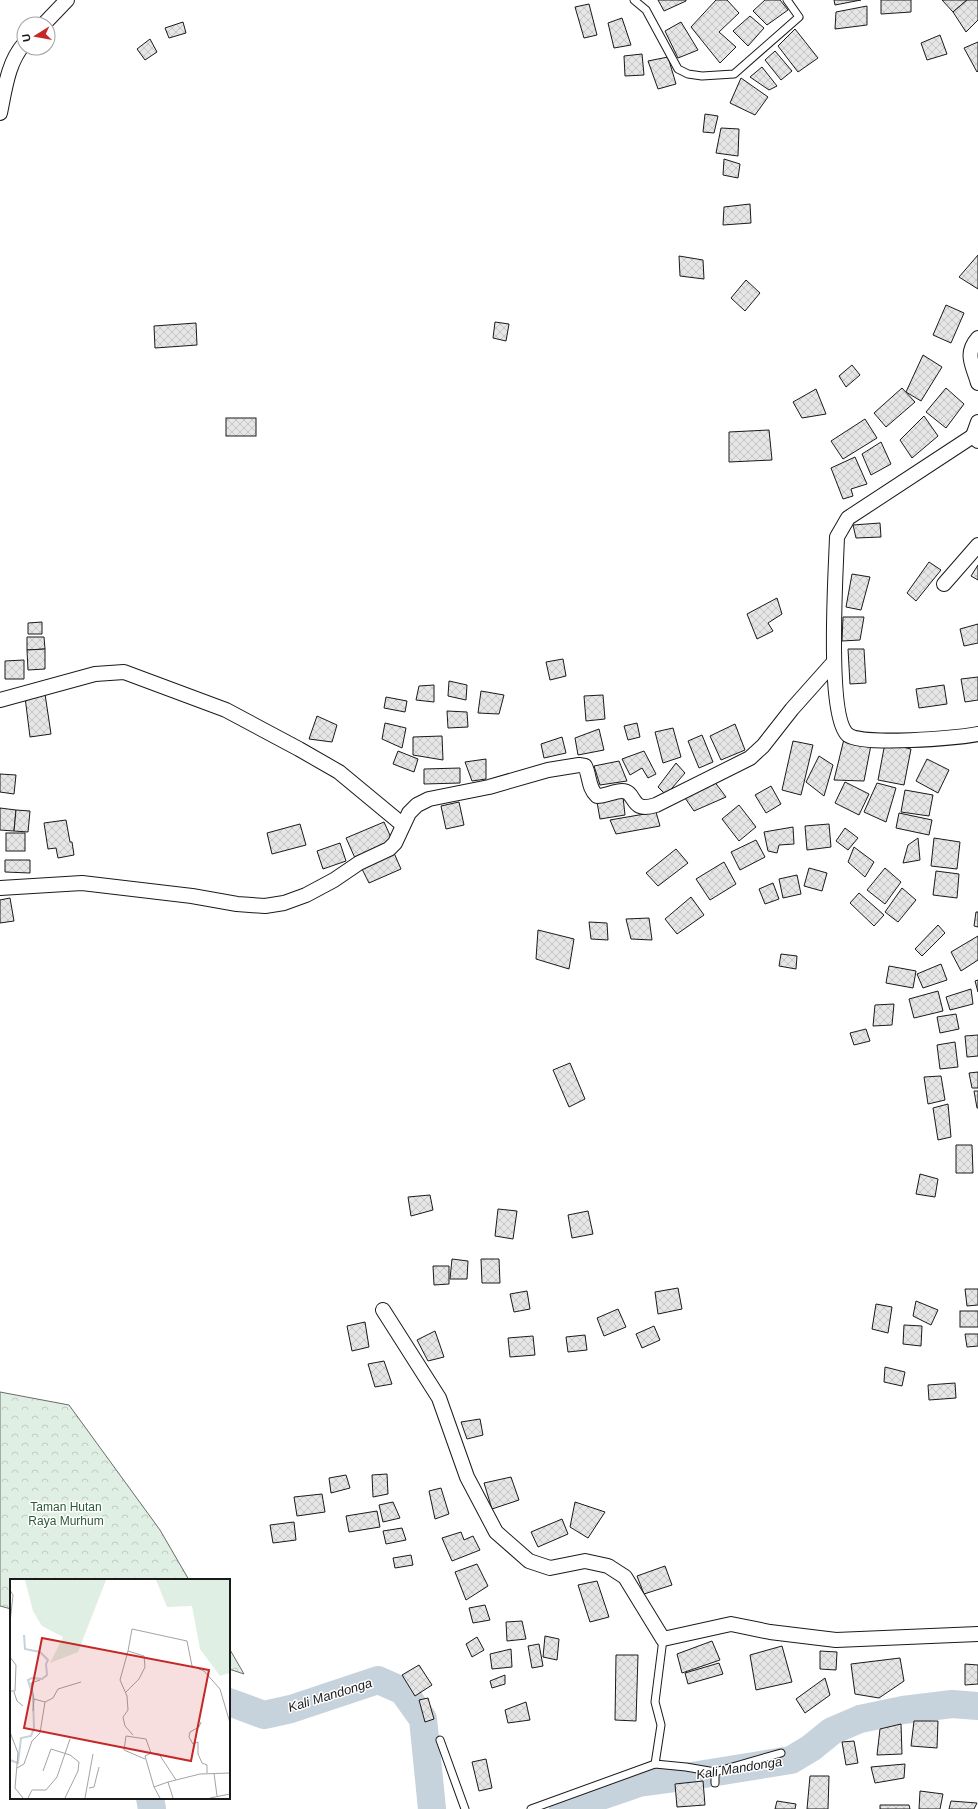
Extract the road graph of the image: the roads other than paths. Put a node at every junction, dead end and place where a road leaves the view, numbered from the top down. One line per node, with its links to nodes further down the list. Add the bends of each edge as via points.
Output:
1 (67, 0): 4 (street)
2 (634, 0): 3 (lane, via 646,10 678,69 702,76 734,74 799,18)
3 (787, 0)
4 (52, 16)
5 (16, 54): 6 (street)
6 (0, 112)
7 (978, 338): 8 (street, via 970,350 970,356)
8 (978, 383)
9 (978, 422): 10 (street)
10 (976, 439): 13 (street, via 848,518 842,527 837,537)
11 (978, 545): 12 (street)
12 (944, 584)
13 (833, 663): 15 (street, via 841,725 852,738 952,738); 16 (street, via 750,758 656,805 643,808 623,791 598,796 591,788 585,766 579,766 548,770 489,787 428,799 409,813)
14 (0, 700): 16 (street, via 95,674 124,672 226,710 300,749 339,772)
15 (978, 734)
16 (404, 825): 17 (street, via 396,843 389,849 359,863 306,895 284,903 265,906 82,883)
17 (0, 888)
18 (383, 1310): 20 (street, via 439,1398 467,1477 496,1532 530,1561 550,1568 585,1561 608,1566 625,1577)
19 (978, 1634): 20 (street, via 836,1640 770,1632 731,1624)
20 (663, 1639): 23 (lane, via 655,1702 661,1725)
21 (440, 1740): 26 (lane)
22 (781, 1753): 24 (lane)
23 (655, 1764): 24 (lane); 27 (lane)
24 (715, 1772): 25 (lane)
25 (715, 1784)
26 (465, 1809)
27 (531, 1809)

